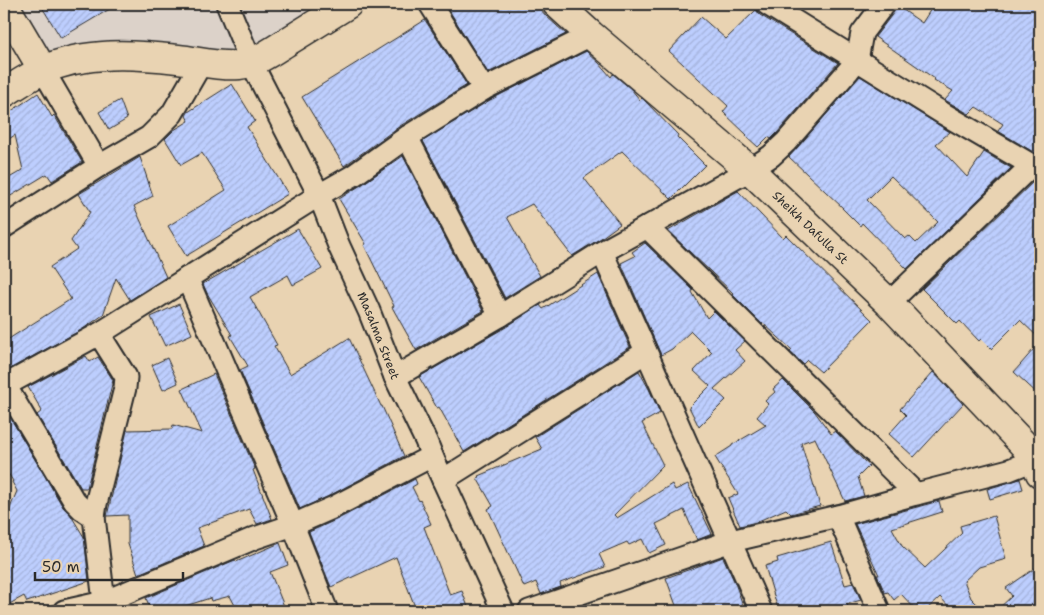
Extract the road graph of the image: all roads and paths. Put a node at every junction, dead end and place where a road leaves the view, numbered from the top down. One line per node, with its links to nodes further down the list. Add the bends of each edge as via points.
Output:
1 (4, 4): 12 (street)
2 (227, 4): 11 (street, Masalma Street)
3 (348, 4): 11 (street)
4 (430, 4): 13 (street)
5 (557, 4): 8 (street, Sheikh Dafulla St)
6 (767, 4): 9 (street)
7 (884, 4): 9 (street, via 862,32)
8 (591, 35): 13 (street); 18 (street, Sheikh Dafulla St)
9 (857, 60): 17 (street); 18 (street, via 786,142)
10 (202, 62): 11 (street, via 227,65); 12 (street, via 113,54 64,62); 16 (street, via 172,114 162,125 149,137)
11 (252, 62): 19 (street, Masalma Street)
12 (43, 70): 14 (street); 16 (street)
13 (484, 90): 15 (street)
14 (4, 93)
15 (407, 137): 19 (street, via 354,175); 25 (street)
16 (100, 166): 20 (street)
17 (1036, 167): 24 (street)
18 (750, 170): 21 (street); 24 (street, Sheikh Dafulla St)
19 (319, 195): 23 (street); 28 (street, Masalma Street)
20 (4, 227)
21 (647, 227): 22 (street); 33 (street)
22 (602, 252): 25 (street); 27 (street)
23 (187, 278): 26 (street); 36 (street)
24 (889, 303): 31 (street, Sheikh Dafulla St)
25 (500, 316): 28 (street)
26 (99, 334): 29 (street); 35 (street, via 126,377)
27 (646, 352): 32 (street); 37 (street)
28 (395, 377): 30 (street, Masalma Street)
29 (4, 385): 35 (street, via 74,501)
30 (432, 456): 32 (street, Masalma Street); 36 (street)
31 (1038, 463): 33 (street)
32 (443, 480): 41 (street, Masalma Street)
33 (916, 494): 34 (street)
34 (838, 516): 37 (street); 44 (street)
35 (94, 518): 38 (street)
36 (293, 525): 38 (street, via 255,538); 40 (street)
37 (730, 541): 42 (street); 43 (street)
38 (105, 607): 39 (street)
39 (64, 611)
40 (327, 611)
41 (503, 611)
42 (529, 611)
43 (761, 611)
44 (879, 611)

